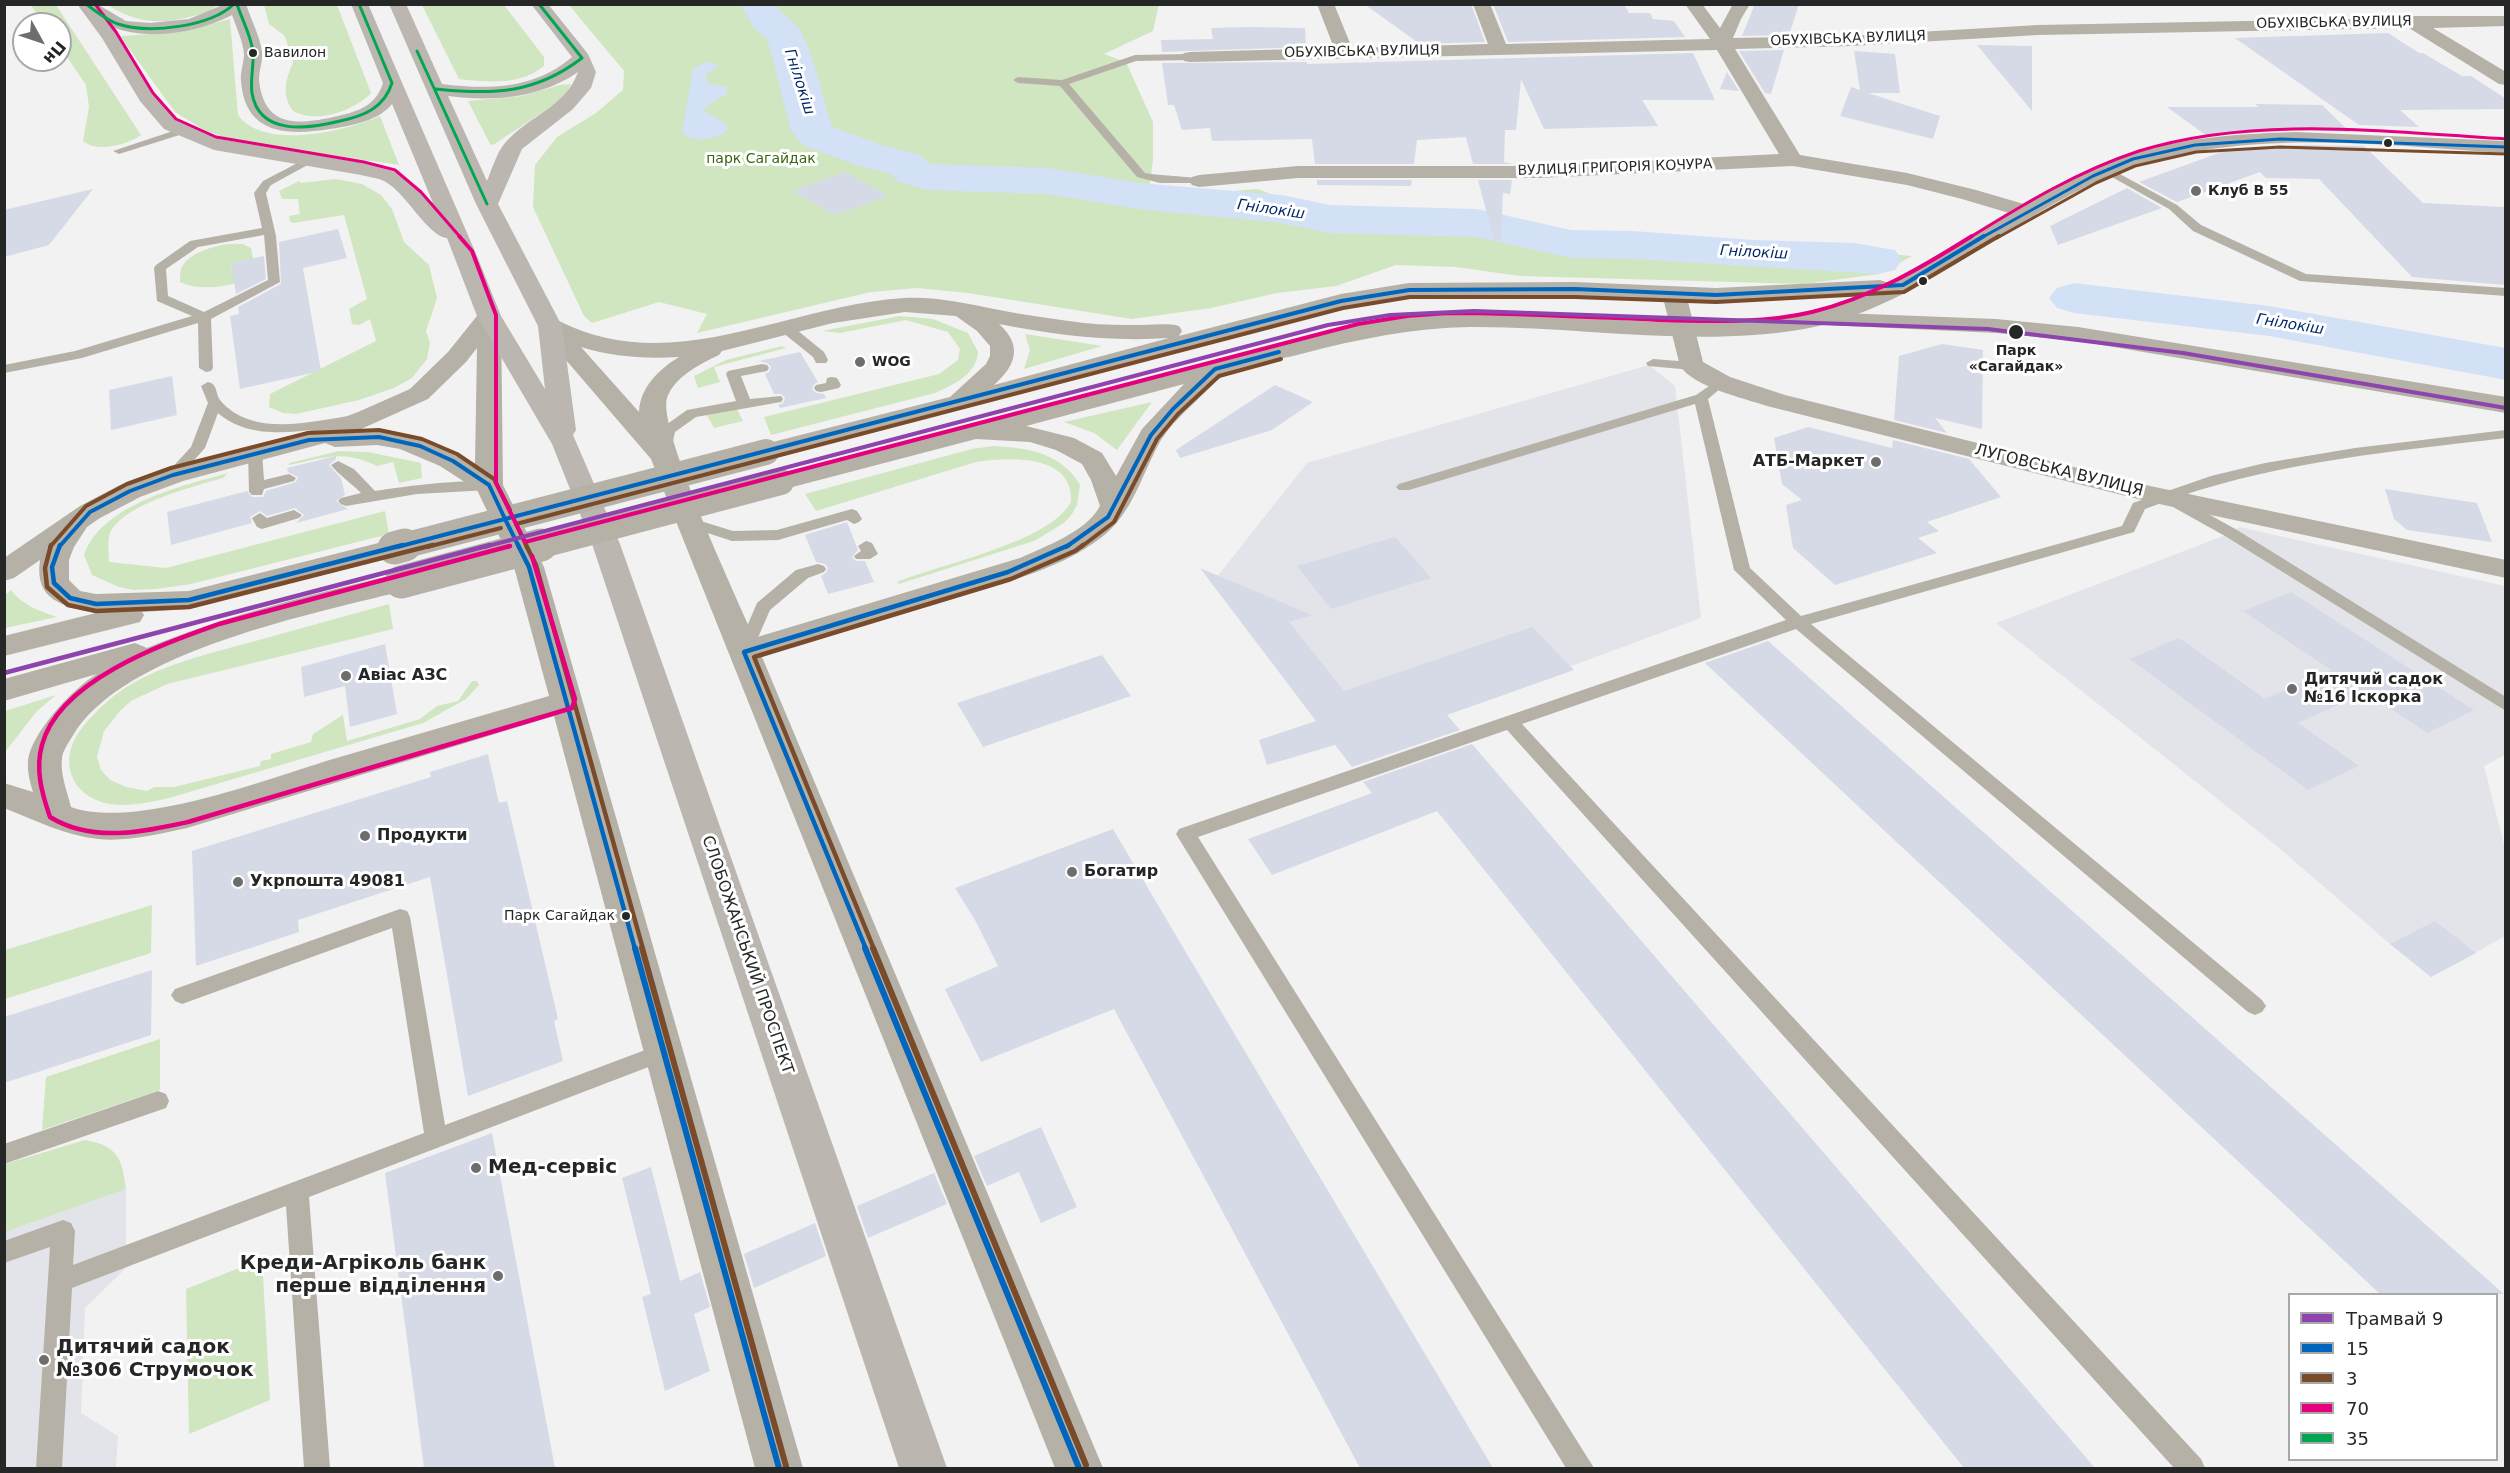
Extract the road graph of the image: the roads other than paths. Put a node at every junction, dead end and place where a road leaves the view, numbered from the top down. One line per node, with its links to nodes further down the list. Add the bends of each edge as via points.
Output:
1 (85, 4): 2 (main road, via 122,25 159,28 206,21); 23 (main road, via 110,36 147,97 164,118)
2 (235, 4): 20 (main road, via 253,54 250,71 255,104 267,121 296,126 362,116 381,106)
3 (359, 4): 20 (main road, СЛОБОЖАНСЬКИЙ ПРОСПЕКТ)
4 (397, 4): 22 (main road, СЛОБОЖАНСЬКИЙ ПРОСПЕКТ)
5 (539, 4): 17 (main road)
6 (1324, 4): 15 (main road)
7 (1481, 4): 14 (main road)
8 (1693, 4): 13 (main road)
9 (1742, 4): 13 (main road)
10 (2383, 4): 11 (main road)
11 (2411, 21): 12 (main road, ОБУХІВСЬКА ВУЛИЦЯ); 13 (main road, ОБУХІВСЬКА ВУЛИЦЯ); 19 (main road)
12 (2505, 21)
13 (1722, 43): 14 (main road, ОБУХІВСЬКА ВУЛИЦЯ); 27 (main road)
14 (1499, 49): 15 (main road, ОБУХІВСЬКА ВУЛИЦЯ)
15 (1345, 53): 16 (main road, ОБУХІВСЬКА ВУЛИЦЯ)
16 (1190, 57): 21 (lane, via 1135,58)
17 (582, 58): 22 (main road, via 573,68 530,87 469,94); 30 (main road, via 587,72 582,88 513,146)
18 (1018, 80): 21 (lane)
19 (2505, 81)
20 (392, 83): 33 (main road, СЛОБОЖАНСЬКИЙ ПРОСПЕКТ)
21 (1063, 83): 29 (lane, via 1142,175 1160,180)
22 (436, 89): 30 (main road, СЛОБОЖАНСЬКИЙ ПРОСПЕКТ)
23 (182, 131): 25 (lane); 26 (main road, via 214,144)
24 (2503, 149): 28 (main road, via 2363,140 2232,141 2161,152)
25 (120, 151)
26 (309, 160): 32 (lane, via 267,183 260,193); 33 (main road, via 392,177 416,197)
27 (1793, 160): 29 (main road, ВУЛИЦЯ ГРИГОРІЯ КОЧУРА, via 1538,172 1298,172); 31 (main road, ВУЛИЦЯ ГРИГОРІЯ КОЧУРА, via 1907,179)
28 (2106, 170): 31 (main road); 35 (lane, via 2173,207 2197,228 2304,278)
29 (1199, 181)
30 (487, 204): 42 (main road, СЛОБОЖАНСЬКИЙ ПРОСПЕКТ)
31 (2026, 212): 34 (main road)
32 (269, 230): 39 (lane, via 273,282); 39 (lane, via 194,244 160,268 162,298)
33 (466, 256): 38 (main road, СЛОБОЖАНСЬКИЙ ПРОСПЕКТ)
34 (1903, 285): 36 (main road, via 1765,294); 41 (main road, via 1864,305)
35 (2505, 292)
36 (1674, 294): 40 (main road, via 1564,289 1409,290); 43 (main road)
37 (948, 308): 40 (main road, via 1081,330 1134,334); 44 (main road, via 882,307); 58 (main road, via 998,333 1002,348 1000,364 986,380)
38 (489, 316): 60 (main road, via 457,357 419,394); 64 (main road, СЛОБОЖАНСЬКИЙ ПРОСПЕКТ); 70 (main road, СЛОБОЖАНСЬКИЙ ПРОСПЕКТ)
39 (204, 317): 49 (lane); 51 (lane, via 77,355)
40 (1276, 317): 58 (main road)
41 (1815, 320): 43 (main road, via 1767,326); 59 (main road, via 2067,332)
42 (550, 326): 45 (main road, via 599,345 634,350); 64 (main road, СЛОБОЖАНСЬКИЙ ПРОСПЕКТ); 66 (main road, СЛОБОЖАНСЬКИЙ ПРОСПЕКТ)
43 (1682, 328): 48 (main road); 52 (main road, via 1424,322 1359,331)
44 (787, 329): 45 (main road); 46 (lane, via 820,357)
45 (722, 344): 66 (main road, via 686,362 661,386 652,410)
46 (804, 358)
47 (1653, 363): 48 (lane)
48 (1692, 366): 54 (main road, ЛУГОВСЬКА ВУЛИЦЯ)
49 (206, 368)
50 (762, 368): 57 (lane, via 733,374)
51 (4, 369)
52 (1215, 369): 61 (main road); 75 (main road, via 1151,435)
53 (208, 386): 56 (lane)
54 (1711, 390): 71 (lane); 73 (main road, ЛУГОВСЬКА ВУЛИЦЯ, via 1776,401); 85 (lane, via 1714,455 1742,570)
55 (776, 399): 57 (lane)
56 (215, 403): 60 (lane, via 247,424 264,427); 68 (lane, via 198,448)
57 (744, 403): 66 (lane, via 692,412 668,430)
58 (953, 404): 84 (main road, bridge)
59 (2505, 405)
60 (367, 418): 63 (main road)
61 (976, 431): 75 (main road, via 1032,434 1065,444 1092,459); 86 (main road, bridge)
62 (2505, 434): 73 (lane, via 2374,449 2263,468)
63 (309, 440): 65 (main road); 70 (main road, via 379,437 420,446 453,461)
64 (565, 444): 107 (main road, СЛОБОЖАНСЬКИЙ ПРОСПЕКТ, via 606,544)
65 (255, 452): 68 (main road); 69 (lane, via 257,489)
66 (664, 457): 80 (main road, СЛОБОЖАНСЬКИЙ ПРОСПЕКТ)
67 (338, 465): 72 (lane)
68 (173, 475): 76 (main road)
69 (289, 478)
70 (489, 485): 72 (lane); 90 (main road, СЛОБОЖАНСЬКИЙ ПРОСПЕКТ, via 529,567)
71 (1404, 487)
72 (371, 495): 74 (lane)
73 (2166, 497): 82 (main road, ЛУГОВСЬКА ВУЛИЦЯ); 85 (lane, via 2138,506 2129,529); 91 (lane, via 2231,532)
74 (346, 501)
75 (1114, 506): 88 (main road, via 1108,517 1086,536 1021,568)
76 (90, 512): 83 (main road); 84 (main road, via 57,549 52,567 54,583 70,598 96,604)
77 (294, 515): 78 (lane, via 262,524)
78 (260, 518)
79 (854, 519): 80 (lane, via 852,514 778,535 732,536)
80 (691, 523): 88 (main road, СЛОБОЖАНСЬКИЙ ПРОСПЕКТ)
81 (818, 569): 88 (lane, via 802,573 763,607)
82 (2505, 569)
83 (4, 572)
84 (189, 600): 87 (main road)
85 (1798, 622): 92 (lane); 96 (lane)
86 (210, 633): 89 (main road); 94 (main road, via 118,675 81,702 56,731 46,753 45,773)
87 (4, 646)
88 (744, 652): 108 (main road, СЛОБОЖАНСЬКИЙ ПРОСПЕКТ)
89 (4, 690)
90 (568, 701): 94 (main road, via 187,815 112,826 71,820); 97 (main road, СЛОБОЖАНСЬКИЙ ПРОСПЕКТ)
91 (2505, 705)
92 (1509, 721): 109 (lane, via 1186,834); 110 (lane)
93 (4, 795): 94 (main road)
94 (56, 813)
95 (182, 995): 99 (lane, via 400,917)
96 (2255, 1006)
97 (664, 1052): 99 (lane); 106 (main road, СЛОБОЖАНСЬКИЙ ПРОСПЕКТ)
98 (158, 1101): 100 (lane)
99 (436, 1138): 101 (lane)
100 (4, 1154)
101 (297, 1191): 103 (lane); 105 (lane)
102 (4, 1252): 103 (lane, via 63,1231)
103 (60, 1281): 104 (lane)
104 (49, 1468)
105 (317, 1468)
106 (779, 1468)
107 (923, 1468)
108 (1079, 1468)
109 (1581, 1468)
110 (2192, 1468)

